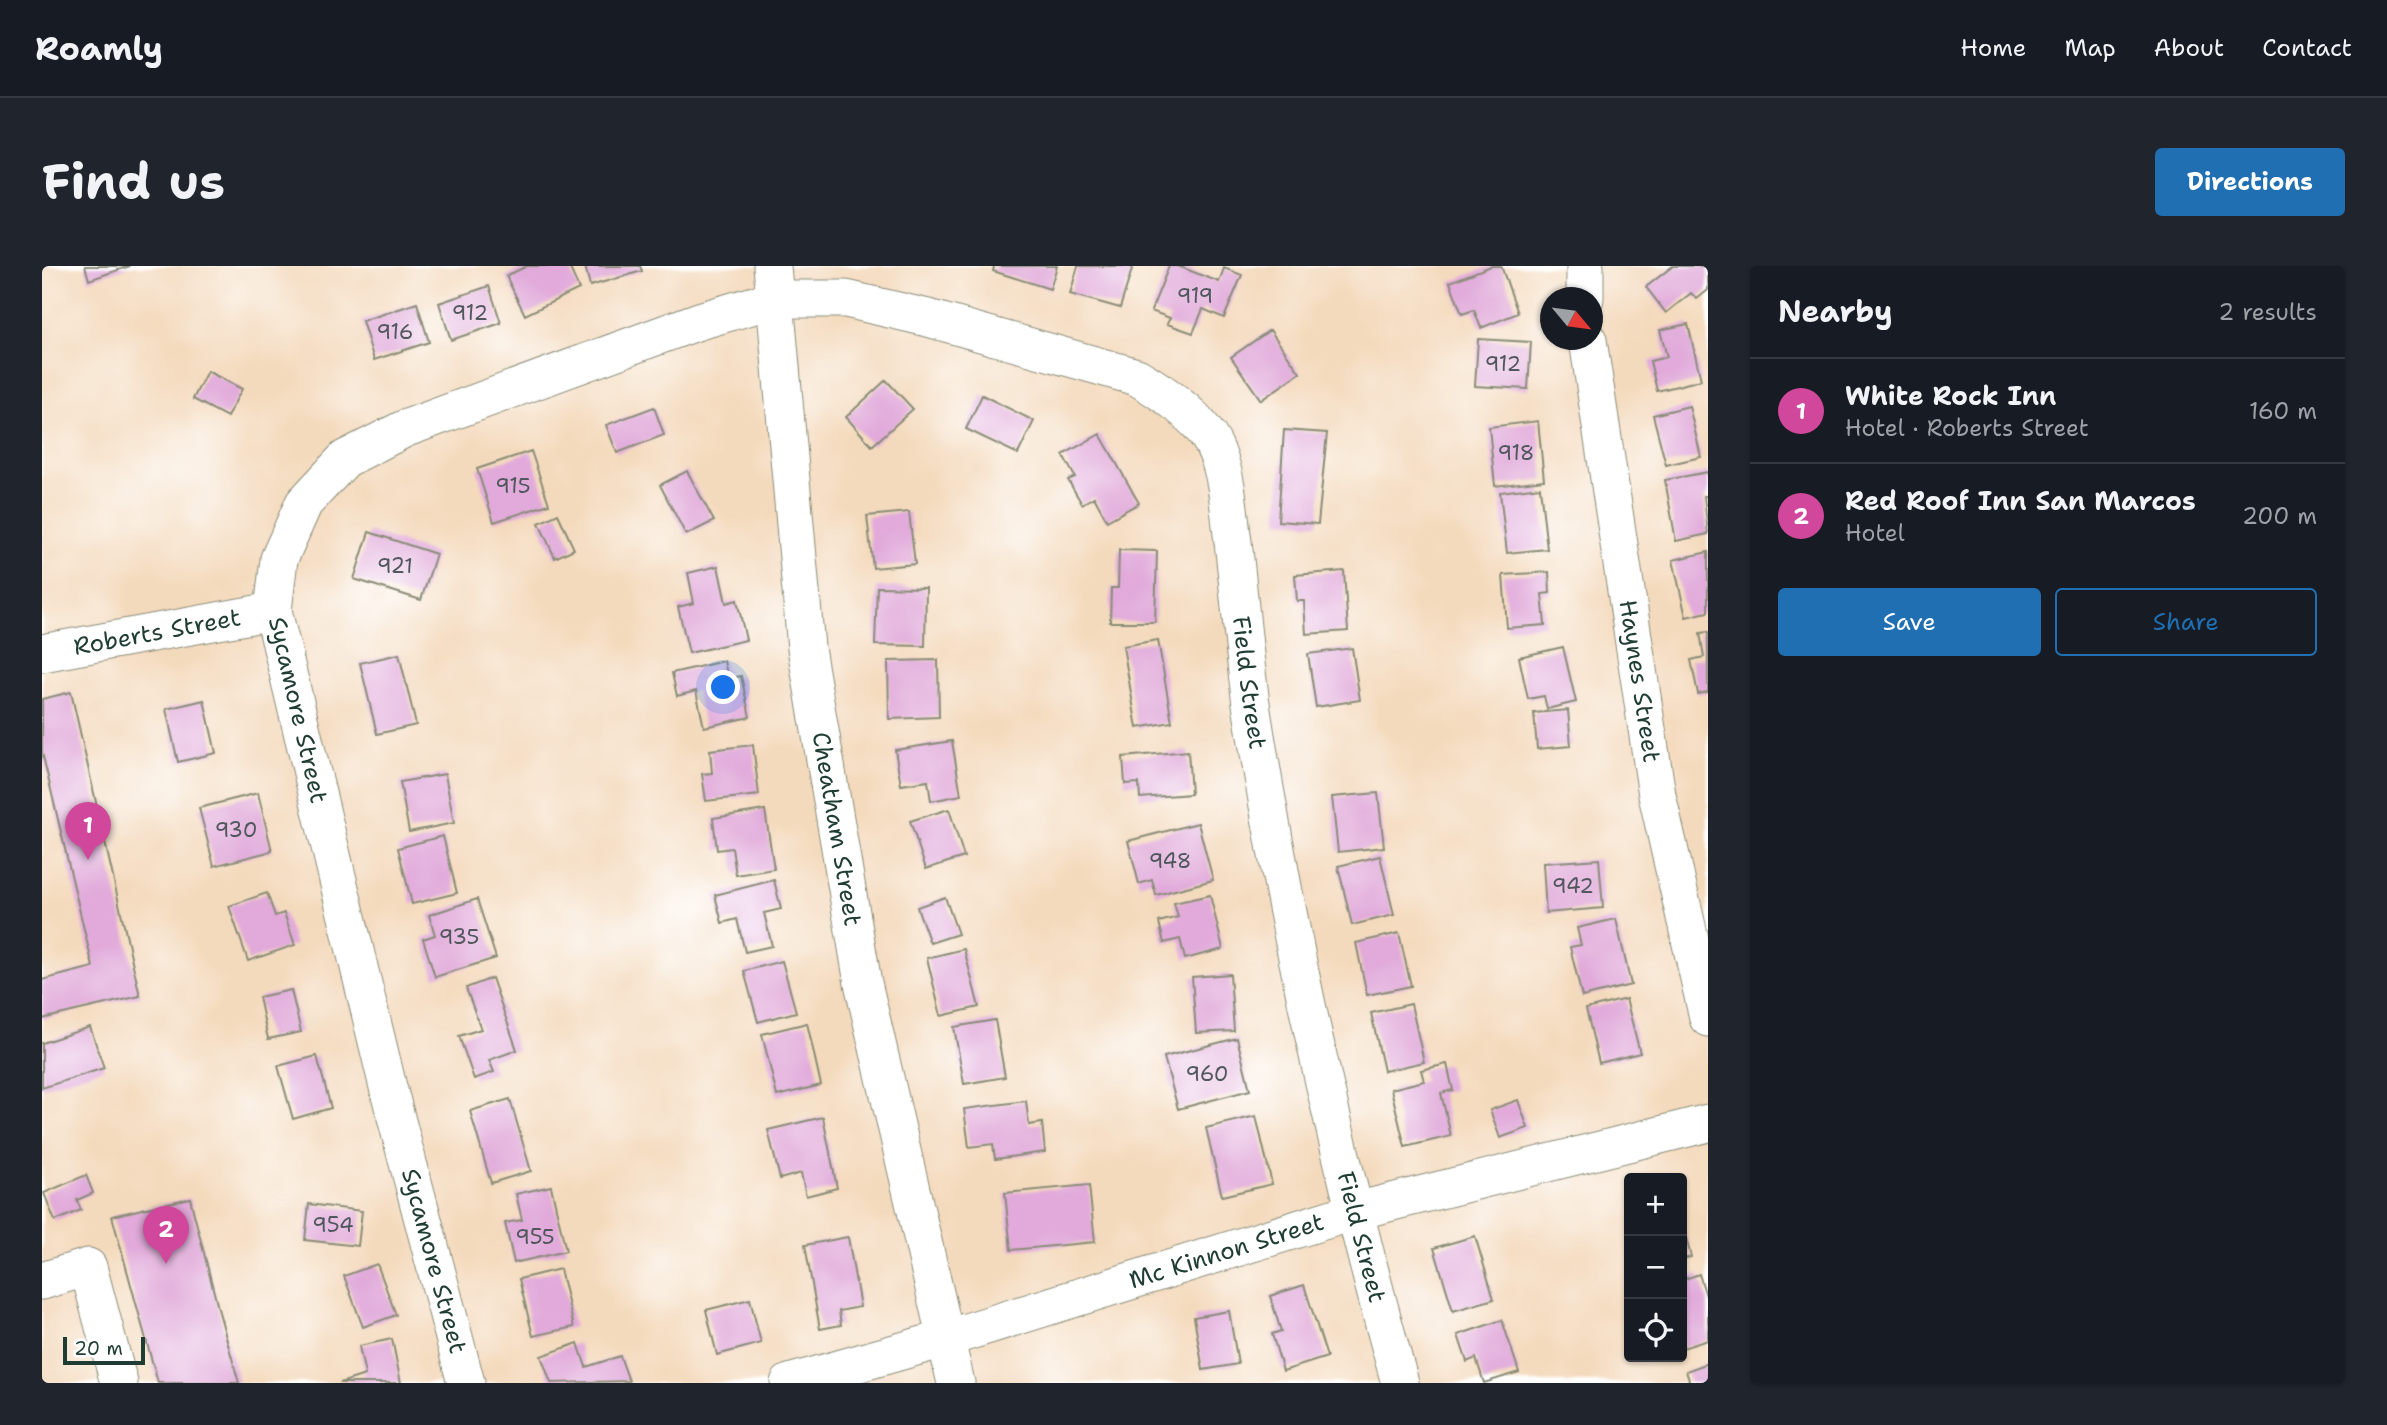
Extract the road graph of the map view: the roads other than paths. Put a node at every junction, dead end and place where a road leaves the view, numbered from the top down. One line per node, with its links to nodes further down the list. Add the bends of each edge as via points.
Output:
1 (1585, 266): 3 (street)
2 (773, 283): 5 (street, Sycamore Street, via 699,321 404,429 345,459 304,503 279,559); 9 (street, Field Street, via 928,318 1137,377 1190,415 1217,451 1229,507 1253,716); 11 (street, Cheatham Street, via 806,648 863,983)
3 (1585, 287)
4 (1590, 350): 7 (street, Haynes Street, via 1657,795)
5 (274, 611): 6 (street, Roberts Street); 13 (street, Sycamore Street, via 388,1087)
6 (42, 653)
7 (1708, 1018)
8 (1708, 1123): 9 (street, Mc Kinnon Street)
9 (1352, 1212): 11 (street, Mc Kinnon Street); 16 (street, Field Street)
10 (42, 1280): 12 (street, via 88,1266)
11 (944, 1339): 14 (street, Mc Kinnon Street); 15 (street, Cheatham Street)
12 (119, 1383)
13 (466, 1383)
14 (789, 1383)
15 (956, 1383)
16 (1399, 1383)

